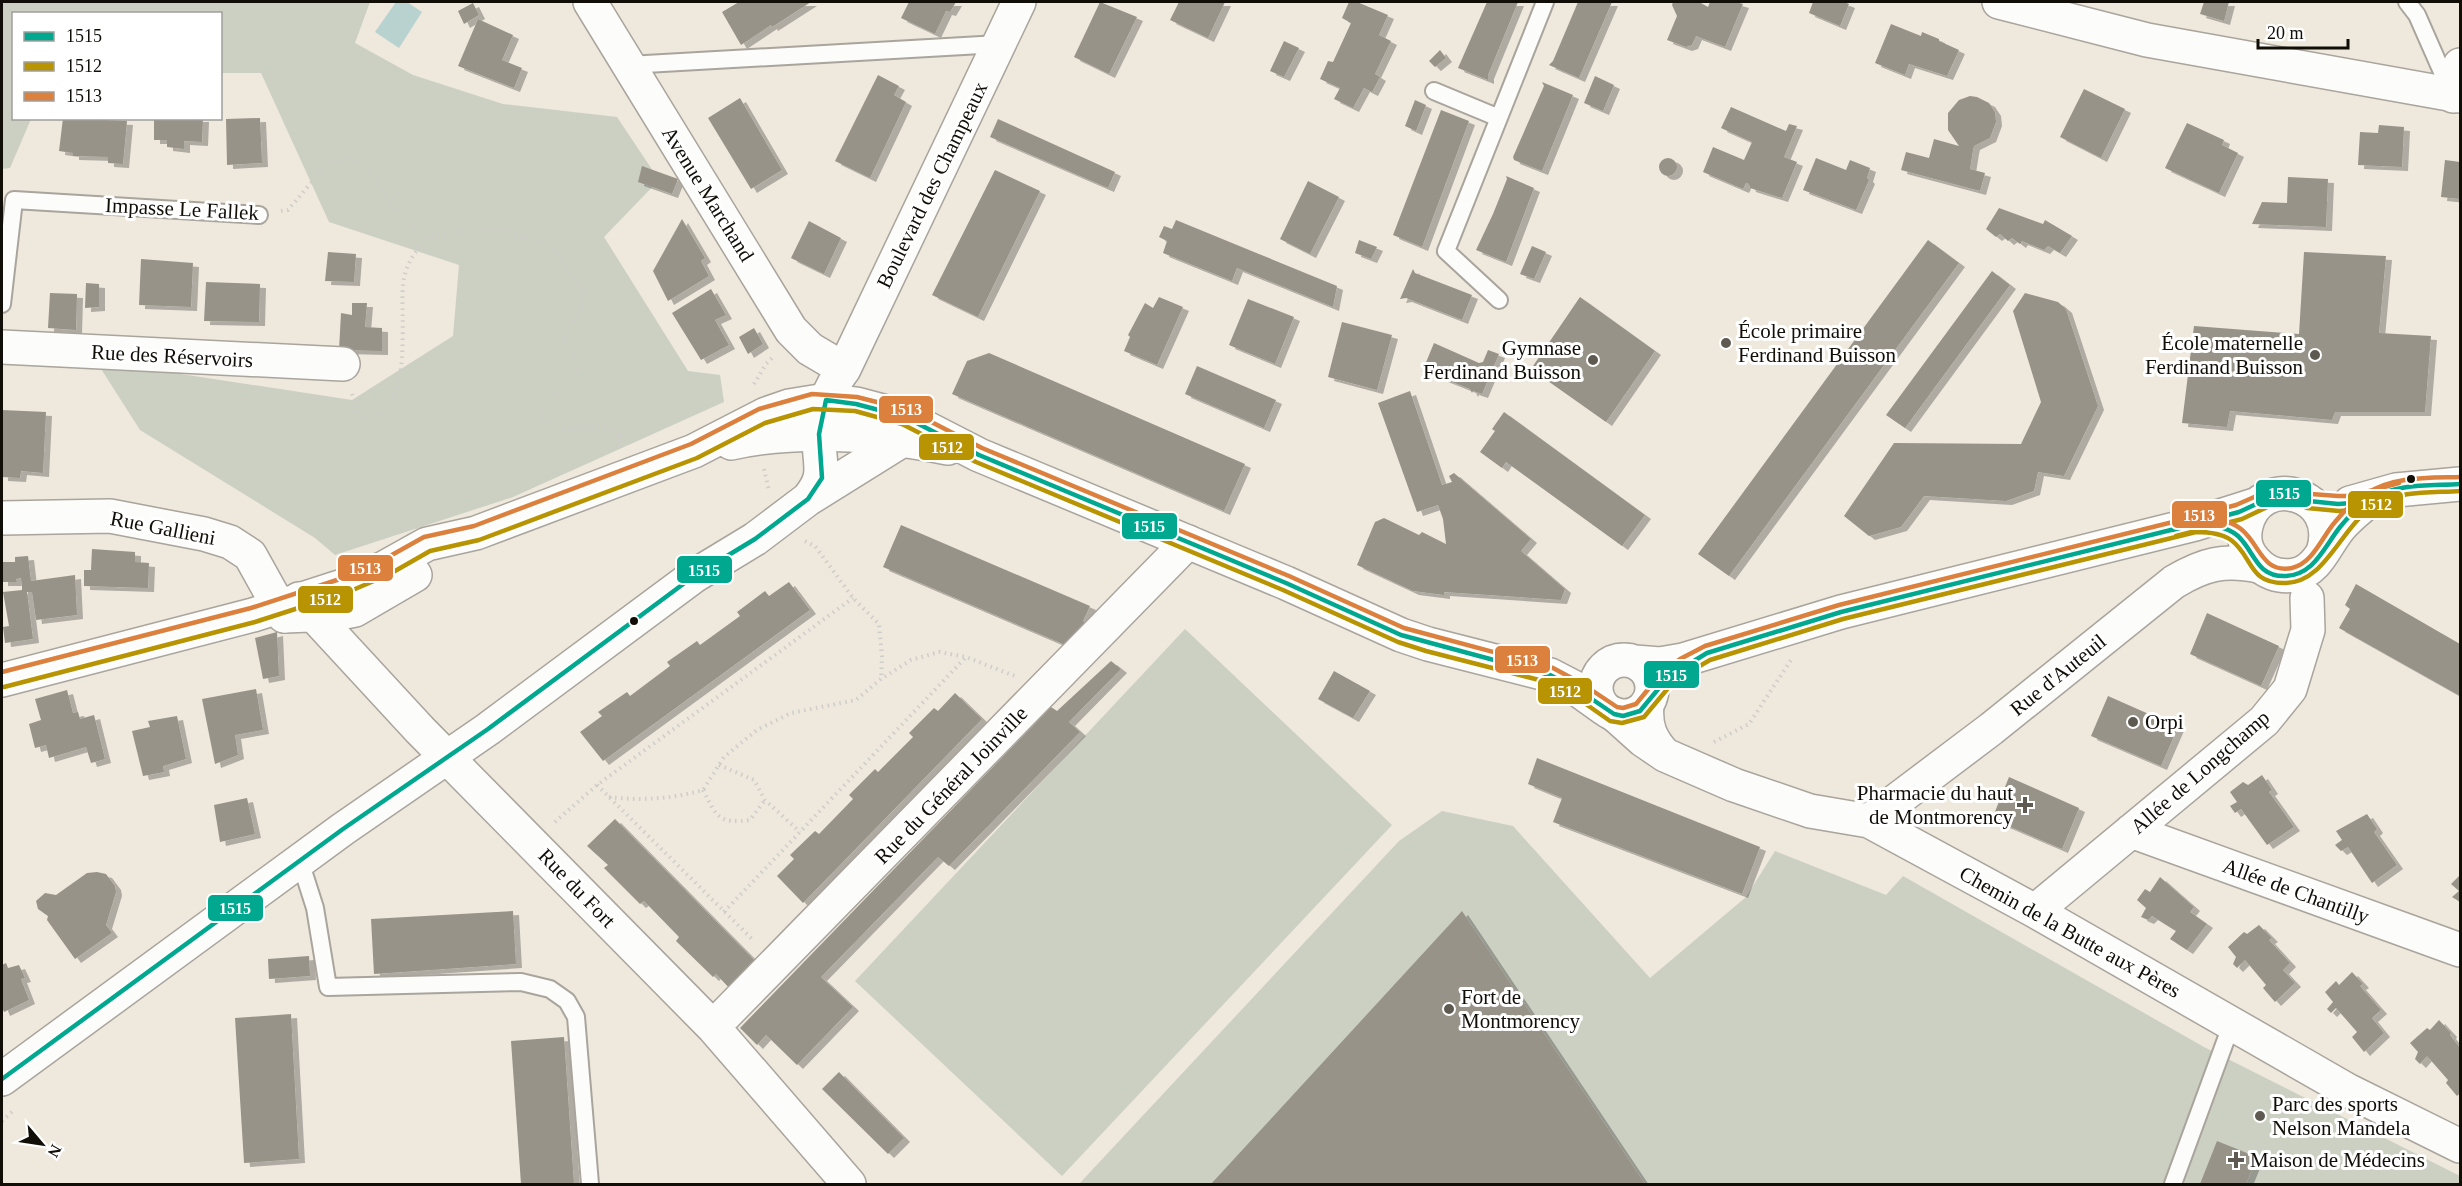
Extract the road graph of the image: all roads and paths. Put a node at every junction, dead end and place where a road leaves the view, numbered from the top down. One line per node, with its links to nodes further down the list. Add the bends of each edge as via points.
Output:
1 (590, 2): 7 (street, Avenue Marchand)
2 (1019, 2): 6 (street, Boulevard des Champeaux)
3 (1545, 2): 11 (lane)
4 (1999, 2): 10 (street, via 2147,40)
5 (2408, 2): 10 (lane)
6 (999, 44): 7 (lane); 19 (street, Boulevard des Champeaux)
7 (628, 65): 16 (street, Avenue Marchand)
8 (2460, 65): 10 (street)
9 (1434, 91): 11 (lane)
10 (2457, 96)
11 (1499, 118): 14 (lane, via 1446,251)
12 (259, 215): 13 (path, Impasse Le Fallek, via 288,210 327,164 347,157 372,172 409,225); 15 (lane, Impasse Le Fallek, via 14,200)
13 (429, 239): 18 (path, via 409,260 403,284 399,384 390,403 374,417 359,417 352,400 352,381); 27 (path, via 461,229 505,229 549,245 582,289 583,304 564,332 575,355 577,372 540,414 556,431 606,426 620,433 621,448)
14 (1499, 300)
15 (2, 304)
16 (799, 338): 19 (street, Avenue Marchand); 21 (path, via 774,356 754,384 748,398)
17 (2, 347): 18 (street, Rue des Réservoirs)
18 (343, 364)
19 (844, 369): 20 (street)
20 (836, 401): 21 (street, via 789,406); 22 (street); 24 (street, via 905,417)
21 (753, 430): 22 (street, via 771,436); 27 (street); 34 (path, via 774,508)
22 (834, 435): 23 (street); 25 (street, via 849,459); 29 (street, via 822,478)
23 (901, 441): 24 (street); 25 (street)
24 (979, 455): 35 (street)
25 (837, 481): 29 (street)
26 (2460, 484): 28 (street, via 2396,490)
27 (603, 486): 38 (street, via 476,533 426,544 355,582)
28 (2372, 498): 30 (street, via 2338,504); 36 (street)
29 (808, 499): 34 (street)
30 (2309, 501): 31 (street, via 2284,494 2265,498); 36 (street, via 2322,515 2327,540)
31 (2258, 504): 33 (street); 36 (street, via 2245,531)
32 (2, 518): 38 (street, Rue Gallieni, via 111,516 230,542 250,555)
33 (2195, 525): 36 (street, via 2227,529); 39 (street, via 1841,612)
34 (789, 528): 37 (path, via 815,546); 50 (street, via 755,539 694,576)
35 (1188, 542): 43 (street, via 1401,635); 46 (street, Rue du Général Joinville)
36 (2288, 567): 56 (street, Rue d'Auteuil, via 2215,563 2174,582); 57 (street, Allée de Longchamp, via 2308,630 2289,689 2265,721)
37 (853, 598): 45 (path, via 879,624); 52 (path)
38 (285, 610): 44 (street); 50 (street, Rue du Fort)
39 (1707, 653): 42 (street, via 1660,664); 47 (street, via 1669,676)
40 (1796, 654): 49 (path, via 1749,724 1714,742)
41 (966, 657): 45 (path, via 939,652 911,660); 46 (path); 58 (path)
42 (1620, 665): 43 (street); 47 (street, via 1646,670 1651,678); 48 (street, via 1596,684 1600,702)
43 (1550, 675): 48 (street, Chemin de la Butte aux Pères)
44 (2, 680)
45 (881, 680): 51 (path, via 856,700 791,713 757,730)
46 (1047, 688): 64 (street, Rue du Général Joinville)
47 (1649, 700): 48 (street, via 1632,715); 49 (street, via 1646,725)
48 (1610, 711): 49 (street, Chemin de la Butte aux Pères)
49 (1667, 756): 56 (street, Chemin de la Butte aux Pères, via 1810,811)
50 (449, 757): 59 (street, Rue du Fort); 60 (street)
51 (719, 765): 53 (path); 55 (path, via 754,780)
52 (597, 785): 54 (path); 59 (path)
53 (703, 790): 54 (path, via 630,800); 55 (path, via 716,814 731,822 750,820)
54 (609, 797): 62 (path)
55 (765, 800): 58 (path)
56 (1869, 821): 61 (street, Chemin de la Butte aux Pères)
57 (2132, 831): 61 (street, Allée de Longchamp); 63 (street, Allée de Chantilly)
58 (800, 832): 62 (path)
59 (532, 842): 66 (street, Rue du Fort)
60 (300, 861): 67 (street); 69 (lane, via 315,908 328,987 522,982 550,989 567,1001 576,1017 580,1042)
61 (2035, 911): 65 (street, Chemin de la Butte aux Pères)
62 (724, 912): 64 (path)
63 (2460, 950)
64 (776, 963): 66 (street, Rue du Général Joinville)
65 (2232, 1023): 68 (street, Chemin de la Butte aux Pères, via 2349,1091); 71 (lane)
66 (713, 1027): 70 (street, Rue du Fort)
67 (2, 1079)
68 (2460, 1146)
69 (590, 1185)
70 (849, 1185)
71 (2173, 1185)

